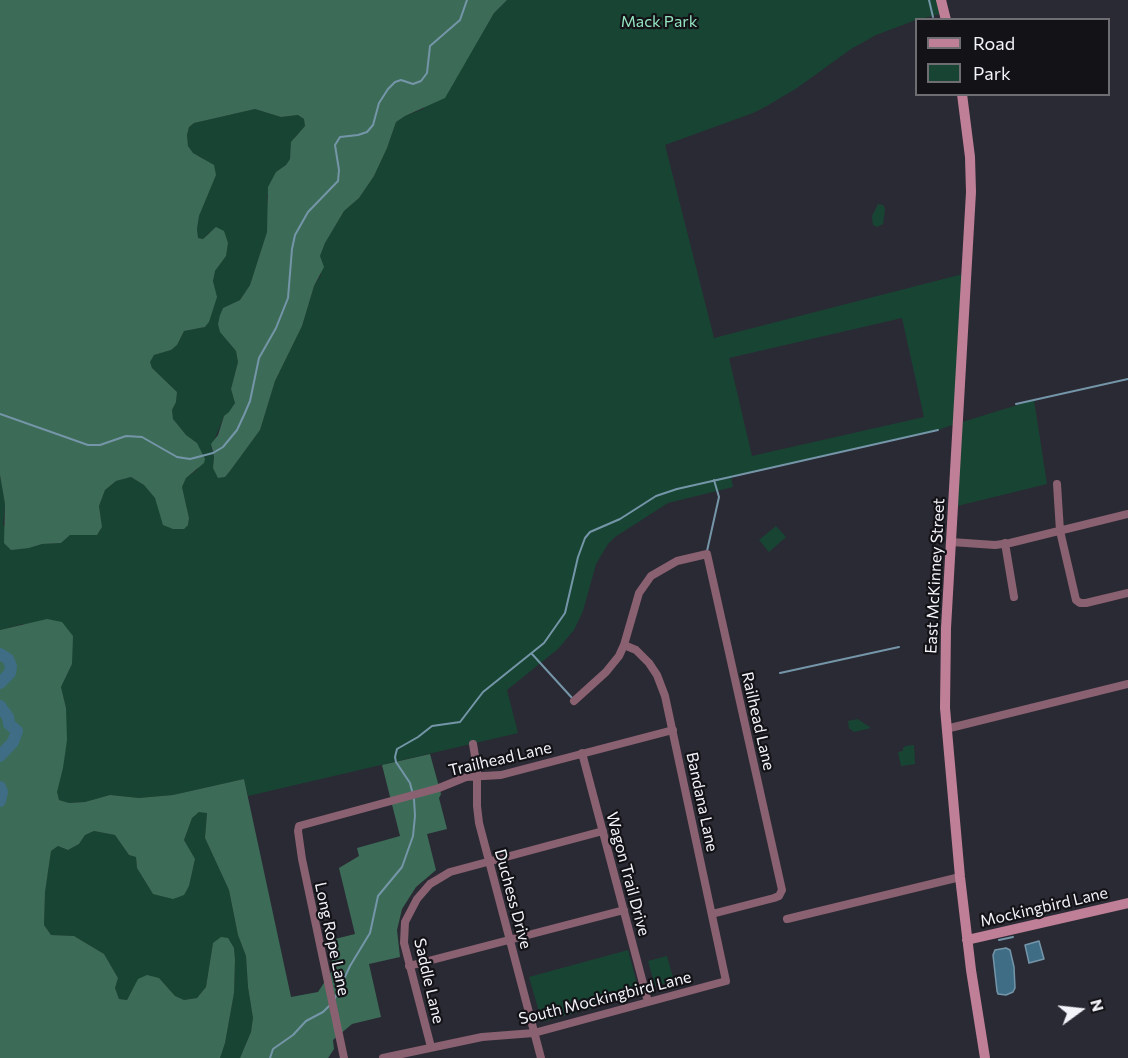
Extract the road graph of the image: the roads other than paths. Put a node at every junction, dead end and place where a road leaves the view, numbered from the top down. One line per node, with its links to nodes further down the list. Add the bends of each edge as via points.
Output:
1 (941, 0): 2 (main road)
2 (946, 18)
3 (962, 96): 7 (main road, East McKinney Street, via 971,192)
4 (1057, 484): 6 (street)
5 (1128, 514): 6 (street)
6 (1060, 531): 8 (street); 9 (street, via 1074,596 1079,603)
7 (951, 542): 8 (street); 14 (main road, East McKinney Street, via 945,638)
8 (1005, 543): 10 (street)
9 (1128, 593)
10 (1014, 597)
11 (624, 645): 13 (street, via 613,664); 15 (street, Bandana Lane, via 645,658 657,675); 25 (street, Railhead Lane, via 639,593 651,576 677,561 707,554 782,887 782,893 769,900)
12 (1128, 684): 14 (street)
13 (574, 701)
14 (946, 729): 22 (main road, East McKinney Street)
15 (673, 730): 17 (street, Trailhead Lane); 25 (street, Bandana Lane)
16 (473, 744): 18 (street, Duchess Drive)
17 (582, 753): 18 (street, Trailhead Lane, via 501,775); 20 (street, Wagon Trail Drive)
18 (477, 776): 19 (street, Trailhead Lane); 21 (street, Duchess Drive, via 478,820)
19 (299, 826): 34 (street, Long Rope Lane, via 302,859)
20 (603, 831): 21 (street, Saddle Lane); 24 (street, Wagon Trail Drive)
21 (489, 862): 27 (street, Duchess Drive); 29 (street, Saddle Lane, via 443,875 417,898 404,933)
22 (960, 877): 26 (street); 28 (main road, East McKinney Street)
23 (1128, 903): 28 (main road, Mockingbird Lane)
24 (624, 910): 27 (street); 31 (street, Wagon Trail Drive)
25 (712, 914): 30 (street, Bandana Lane)
26 (788, 919)
27 (510, 940): 29 (street); 32 (street, Duchess Drive)
28 (967, 940): 37 (main road, East McKinney Street)
29 (409, 966): 33 (street, Saddle Lane)
30 (726, 981): 31 (street, South Mockingbird Lane)
31 (648, 1002): 32 (street, South Mockingbird Lane)
32 (534, 1032): 33 (street, South Mockingbird Lane); 36 (street, Duchess Drive)
33 (431, 1047): 35 (street, South Mockingbird Lane)
34 (344, 1058)
35 (383, 1058)
36 (541, 1058)
37 (985, 1058)

